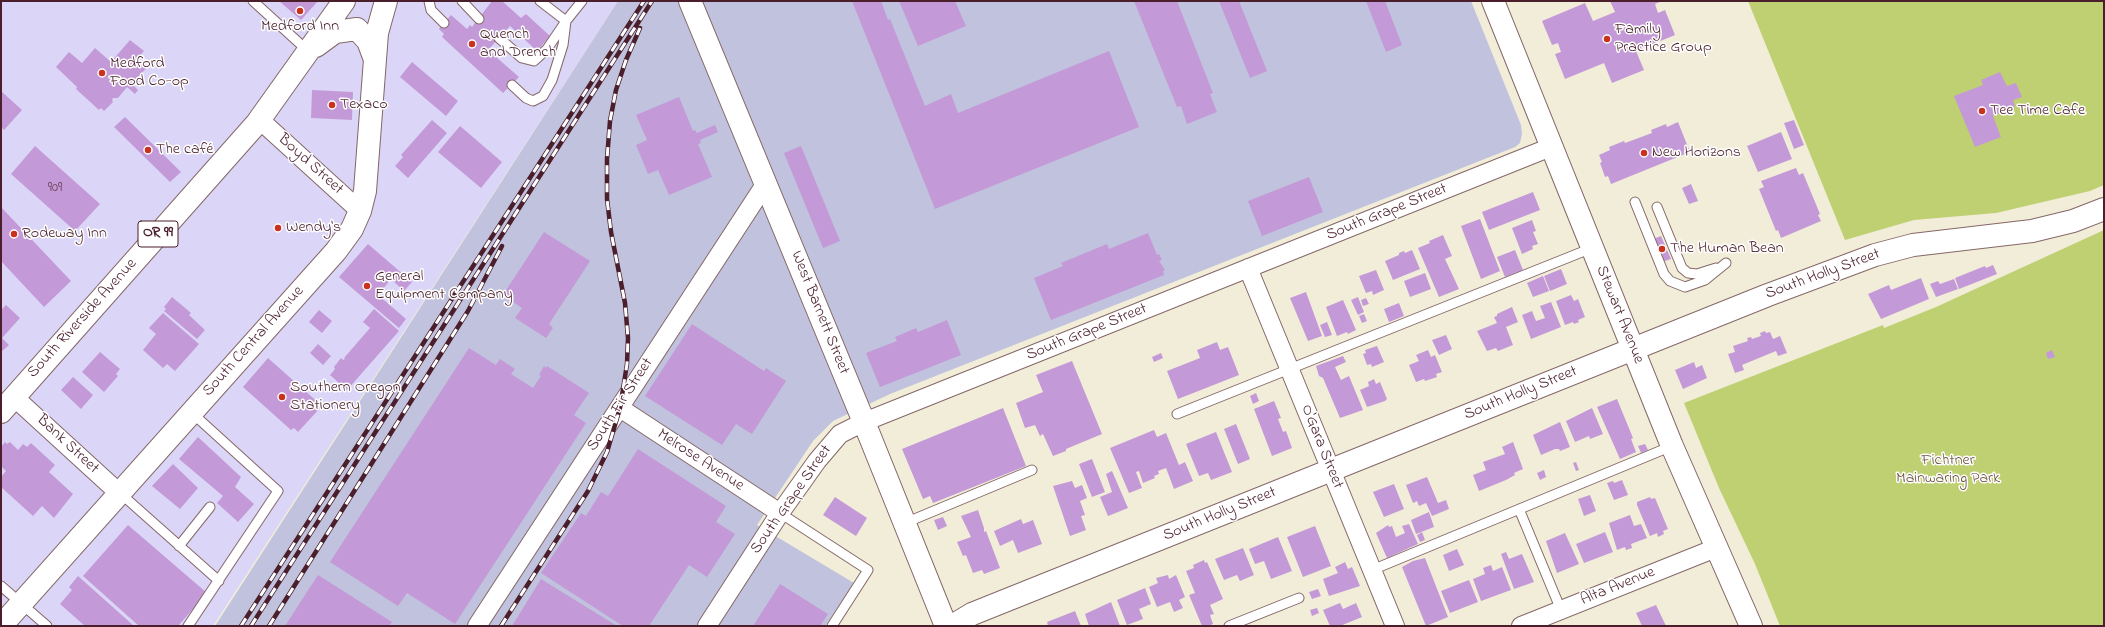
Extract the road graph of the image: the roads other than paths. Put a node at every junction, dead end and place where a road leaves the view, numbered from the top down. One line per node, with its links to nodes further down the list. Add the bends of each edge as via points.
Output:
1 (253, 1): 14 (lane)
2 (344, 1): 14 (main road, South Riverside Avenue / OR 99)
3 (386, 1): 15 (main road, South Central Avenue, via 376,33)
4 (429, 1): 12 (lane, via 431,10)
5 (462, 1): 10 (lane)
6 (540, 1): 11 (lane)
7 (582, 1): 11 (lane)
8 (690, 1): 19 (main road, West Barnett Street)
9 (1493, 1): 18 (main road, Stewart Avenue)
10 (479, 19)
11 (566, 21): 13 (lane, via 547,50 534,61 522,58); 16 (lane, via 563,45 552,80 542,96 534,101 526,98)
12 (444, 23)
13 (499, 38)
14 (308, 51): 15 (main road, via 335,32 357,29 368,41); 17 (main road, South Riverside Avenue / OR 99)
15 (374, 57): 23 (main road, South Central Avenue, via 365,191)
16 (512, 85)
17 (260, 120): 23 (street, Boyd Street); 28 (main road, South Riverside Avenue / OR 99)
18 (1551, 147): 24 (main road, Stewart Avenue); 25 (street, South Grape Street)
19 (766, 183): 29 (street, South Fir Street); 32 (main road, West Barnett Street)
20 (1635, 202): 21 (lane, via 1664,274 1670,281 1685,287 1705,280 1726,263 1697,274 1688,273 1682,268)
21 (1657, 207)
22 (2104, 209): 26 (main road, South Holly Street, via 2073,221 2032,231 1921,244 1875,255)
23 (360, 211): 30 (main road, South Central Avenue, via 352,229 336,250)
24 (1592, 248): 26 (main road, Stewart Avenue); 27 (lane)
25 (1248, 268): 27 (street, O'Gara Street); 32 (street, South Grape Street)
26 (1633, 350): 33 (main road, Stewart Avenue); 35 (main road, South Holly Street)
27 (1288, 368): 31 (lane); 35 (street, O'Gara Street)
28 (8, 404): 36 (street, Bank Street)
29 (620, 408): 39 (street, Melrose Avenue); 53 (street, South Fir Street)
30 (191, 412): 36 (main road, South Central Avenue); 44 (lane, via 278,491)
31 (1177, 414)
32 (864, 422): 39 (street, South Grape Street, via 840,434 827,448); 40 (main road, West Barnett Street)
33 (1672, 446): 38 (lane); 42 (main road, Stewart Avenue)
34 (1032, 470): 40 (lane)
35 (1330, 471): 43 (street, O'Gara Street); 57 (main road, South Holly Street, via 979,611)
36 (119, 493): 41 (lane); 47 (main road, South Central Avenue)
37 (210, 508): 41 (lane)
38 (1519, 509): 43 (lane); 48 (lane)
39 (780, 513): 54 (street, South Grape Street); 55 (lane, via 868,570)
40 (905, 523): 56 (main road, West Barnett Street)
41 (179, 546): 44 (lane)
42 (1716, 548): 48 (street, Alta Avenue); 60 (main road, Stewart Avenue)
43 (1372, 570): 59 (street, O'Gara Street)
44 (219, 581): 52 (lane)
45 (1, 586): 47 (lane)
46 (1299, 598): 58 (lane)
47 (21, 604): 50 (main road, South Central Avenue); 51 (lane)
48 (1561, 610): 49 (street, Alta Avenue)
49 (1528, 625)
50 (1, 626)
51 (47, 626)
52 (188, 626)
53 (477, 626)
54 (706, 626)
55 (832, 626)
56 (946, 626)
57 (952, 626)
58 (1229, 626)
59 (1395, 626)
60 (1752, 626)

